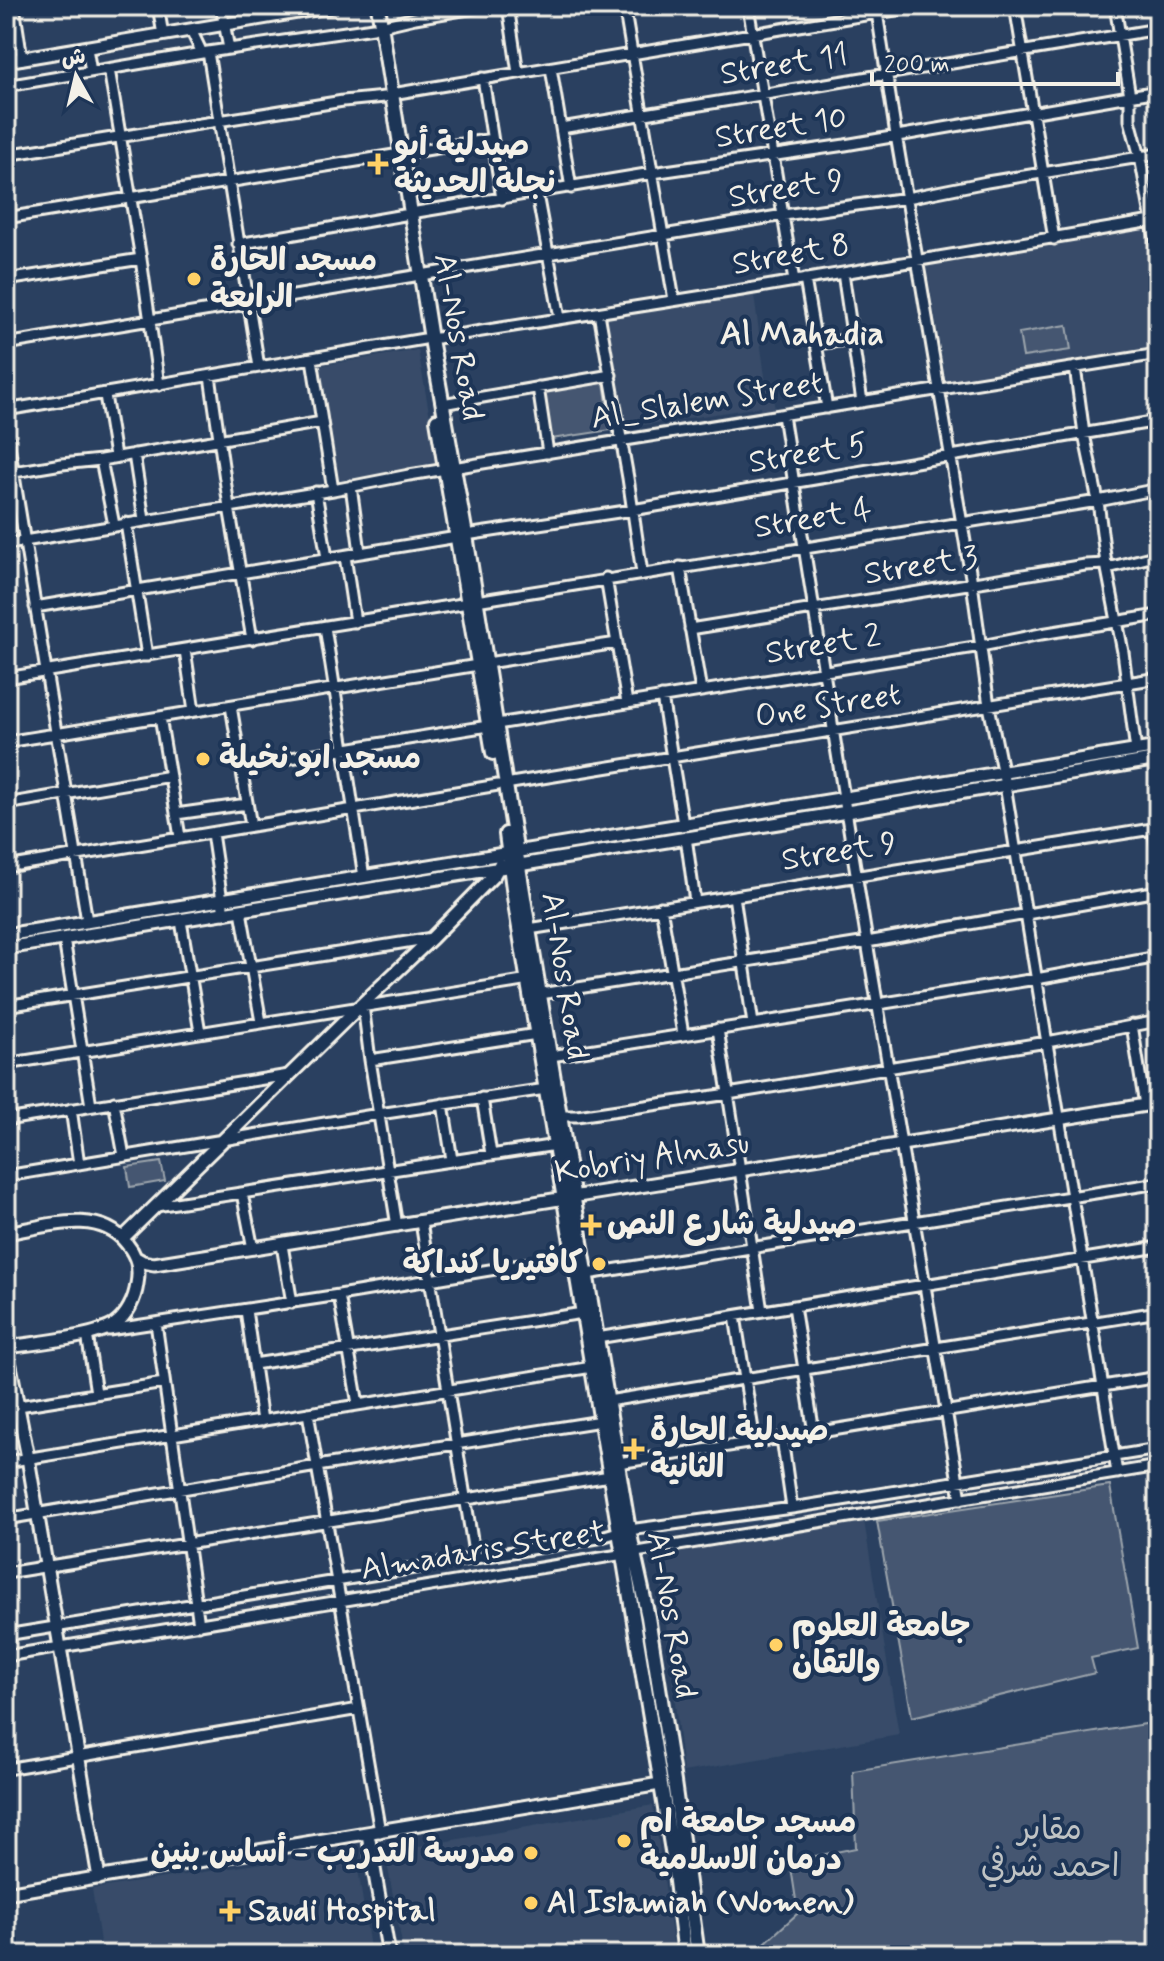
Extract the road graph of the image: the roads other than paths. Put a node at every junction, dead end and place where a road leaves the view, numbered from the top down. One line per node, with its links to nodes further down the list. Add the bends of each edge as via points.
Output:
1 (14, 6): 27 (street)
2 (158, 6): 19 (street)
3 (221, 6): 15 (street)
4 (333, 6): 15 (street)
5 (370, 6): 16 (main road, Al-Nos Road)
6 (378, 6): 16 (main road, Al-Nos Road)
7 (486, 6): 16 (street)
8 (508, 6): 32 (street)
9 (624, 6): 26 (street)
10 (748, 6): 20 (street)
11 (919, 6): 14 (street)
12 (1015, 6): 24 (street)
13 (1115, 6): 21 (street)
14 (877, 10): 20 (street); 33 (street)
15 (225, 25): 18 (street); 23 (street)
16 (377, 27): 23 (street); 37 (main road, Al-Nos Road)
17 (1158, 29): 21 (street, Street 11)
18 (191, 30): 19 (street); 25 (street)
19 (163, 35): 22 (street)
20 (752, 35): 26 (street); 38 (street)
21 (1120, 36): 24 (street, Street 11); 39 (street)
22 (87, 48): 27 (street); 31 (street)
23 (229, 49): 25 (street)
24 (1023, 52): 33 (street, Street 11); 40 (street)
25 (205, 53): 30 (street); 42 (street)
26 (632, 54): 29 (street); 41 (street)
27 (22, 59): 28 (street)
28 (6, 61)
29 (551, 68): 32 (street); 43 (street)
30 (109, 69): 31 (street); 45 (street)
31 (91, 72): 35 (street)
32 (518, 73): 34 (street)
33 (887, 75): 38 (street, Street 11); 44 (street)
34 (483, 78): 37 (street); 46 (street)
35 (6, 86)
36 (1158, 91): 39 (street, Street 10)
37 (388, 95): 42 (street); 47 (main road, Al-Nos Road)
38 (762, 95): 41 (street, Street 11); 50 (street)
39 (1130, 96): 40 (street, Street 10); 51 (street)
40 (1034, 112): 44 (street, Street 10); 53 (street)
41 (642, 115): 43 (street, Street 11); 52 (street)
42 (219, 122): 45 (street); 54 (street)
43 (561, 128): 55 (street)
44 (896, 135): 50 (street, Street 10); 57 (street)
45 (120, 138): 49 (street); 58 (street)
46 (492, 139): 47 (street); 59 (street)
47 (398, 154): 54 (street); 60 (main road, Al-Nos Road)
48 (1158, 154): 51 (street, Street 9)
49 (6, 155)
50 (773, 156): 52 (street, Street 10); 61 (street)
51 (1140, 157): 53 (street, Street 9); 63 (street)
52 (652, 173): 55 (street, Street 10); 64 (street)
53 (1043, 173): 57 (street, Street 9); 65 (street)
54 (229, 182): 58 (street); 66 (street)
55 (571, 188): 56 (street, Street 10)
56 (537, 194): 59 (street, Street 10); 67 (street)
57 (907, 198): 61 (street, Street 9); 70 (street)
58 (130, 199): 62 (street); 69 (street)
59 (502, 199): 60 (street, Street 10)
60 (408, 214): 66 (street, Street 10); 72 (main road, Al-Nos Road)
61 (784, 215): 64 (street, Street 9); 75 (street)
62 (6, 218)
63 (1156, 220): 65 (street, Street 8); 68 (street)
64 (663, 236): 67 (street, Street 9); 76 (street)
65 (1054, 239): 70 (street, Street 8)
66 (238, 244): 77 (street)
67 (548, 254): 72 (street, Street 9); 79 (street)
68 (1158, 254)
69 (141, 259): 74 (street); 80 (street)
70 (918, 260): 71 (street, Street 8); 93 (street)
71 (843, 273): 73 (street, Street 8); 82 (street)
72 (418, 276): 77 (street, Street 9); 81 (main road, Al-Nos Road)
73 (805, 279): 75 (street, Street 8); 84 (street)
74 (6, 280)
75 (794, 281): 76 (street, Street 8)
76 (674, 300): 78 (street, Street 8)
77 (249, 304): 80 (street, Street 9); 87 (street)
78 (599, 313): 79 (street, Street 8); 89 (street)
79 (560, 318): 81 (street, Street 8)
80 (149, 319): 83 (street, Street 9); 91 (street)
81 (428, 339): 86 (street, Street 8); 96 (main road, Al-Nos Road); 111 (main road, Al-Nos Road)
82 (853, 339): 84 (street); 95 (street)
83 (6, 344)
84 (817, 344): 97 (street)
85 (1158, 354): 88 (street, Al_Slalem Street)
86 (312, 359): 87 (street, Street 8); 101 (street)
87 (259, 367): 90 (street, Street 8)
88 (1075, 367): 93 (street, Al_Slalem Street); 103 (street)
89 (611, 375): 92 (street); 105 (street)
90 (210, 376): 91 (street, Street 8); 104 (street)
91 (159, 385): 94 (street, Street 8)
92 (538, 387): 96 (street); 106 (street)
93 (939, 390): 95 (street, Al_Slalem Street); 109 (street)
94 (105, 395): 98 (street, Street 8); 108 (street)
95 (862, 402): 97 (street, Al_Slalem Street)
96 (442, 404): 111 (main road, Al-Nos Road)
97 (827, 408): 99 (street, Al_Slalem Street)
98 (6, 410)
99 (783, 415): 105 (street, Al_Slalem Street); 113 (street)
100 (1158, 421): 103 (street, Street 5)
101 (322, 422): 104 (street); 116 (street)
102 (6, 427): 112 (street)
103 (1084, 434): 109 (street, Street 5); 118 (street)
104 (219, 439): 107 (street); 119 (street)
105 (620, 441): 106 (street, Al_Slalem Street); 120 (street)
106 (548, 453): 111 (street, Al_Slalem Street)
107 (134, 454): 108 (street); 121 (street)
108 (115, 456): 110 (street)
109 (950, 456): 113 (street, Street 5); 122 (street)
110 (101, 460): 112 (street); 124 (street)
111 (450, 470): 114 (street, Al_Slalem Street); 125 (main road, Al-Nos Road)
112 (14, 472): 126 (street)
113 (794, 483): 120 (street, Street 5); 128 (street)
114 (351, 486): 116 (street, Al_Slalem Street); 129 (street)
115 (1158, 489): 118 (street, Street 4)
116 (333, 490): 117 (street, Al_Slalem Street)
117 (316, 492): 119 (street, Al_Slalem Street); 132 (street)
118 (1098, 501): 122 (street, Street 4); 133 (street)
119 (229, 507): 121 (street, Al_Slalem Street); 135 (street)
120 (632, 510): 125 (street, Street 5); 136 (street)
121 (144, 520): 123 (street, Al_Slalem Street)
122 (961, 522): 128 (street, Street 4); 138 (street)
123 (126, 523): 124 (street, Al_Slalem Street); 139 (street)
124 (114, 525): 126 (street, Al_Slalem Street)
125 (462, 536): 129 (street, Street 5); 140 (main road, Al-Nos Road)
126 (26, 541): 127 (street, Al_Slalem Street); 141 (street)
127 (6, 544)
128 (805, 547): 134 (street, Street 4); 142 (street)
129 (360, 552): 131 (street, Street 5)
130 (1158, 555): 133 (street, Street 3)
131 (345, 556): 132 (street, Street 5); 145 (street)
132 (327, 558): 135 (street, Street 5)
133 (1106, 564): 138 (street, Street 3); 144 (street)
134 (680, 567): 136 (street, Street 4); 147 (street)
135 (240, 572): 139 (street, Street 5); 148 (street)
136 (642, 573): 137 (street, Street 4)
137 (606, 578): 140 (street, Street 4); 149 (street)
138 (972, 583): 142 (street, Street 3); 150 (street)
139 (138, 591): 141 (street, Street 5); 152 (street)
140 (472, 602): 145 (street, Street 4); 153 (main road, Al-Nos Road)
141 (35, 607): 155 (street)
142 (815, 609): 147 (street, Street 3); 154 (street)
143 (1158, 615): 144 (street, Street 2)
144 (1118, 621): 150 (street, Street 2); 158 (street)
145 (355, 622): 146 (street, Street 4)
146 (325, 627): 148 (street, Street 4); 159 (street)
147 (690, 629): 160 (street)
148 (252, 639): 151 (street, Street 4)
149 (617, 643): 153 (street); 162 (street)
150 (981, 646): 154 (street, Street 2); 164 (street)
151 (185, 650): 152 (street, Street 4); 165 (street)
152 (147, 656): 155 (street, Street 4)
153 (482, 664): 159 (street); 167 (main road, Al-Nos Road)
154 (825, 671): 160 (street, Street 2); 168 (street)
155 (46, 672): 156 (street, Street 4); 169 (street)
156 (6, 678)
157 (1158, 678): 158 (street, One Street)
158 (1127, 683): 164 (street, One Street); 173 (street)
159 (334, 689): 163 (street); 172 (street)
160 (701, 691): 161 (street, Street 2)
161 (662, 697): 162 (street, Street 2); 174 (street)
162 (627, 703): 167 (street, Street 2)
163 (231, 706): 165 (street); 176 (street)
164 (989, 706): 168 (street, One Street); 177 (street)
165 (194, 711): 166 (street)
166 (160, 717): 169 (street); 178 (street)
167 (492, 725): 172 (street, Street 2); 179 (main road, Al-Nos Road)
168 (834, 731): 174 (street, One Street); 182 (street)
169 (56, 734): 170 (street); 181 (street)
170 (6, 742)
171 (1158, 747): 173 (street)
172 (344, 749): 176 (street, Street 2); 185 (street)
173 (1136, 751): 177 (street)
174 (672, 757): 179 (street, One Street); 188 (street)
175 (1158, 759): 180 (street)
176 (241, 766): 184 (street)
177 (1002, 773): 180 (street); 182 (street)
178 (170, 776): 181 (street); 187 (street)
179 (502, 784): 185 (street, One Street); 197 (main road, Al-Nos Road)
180 (1005, 785): 186 (street); 194 (street)
181 (65, 794): 183 (street); 196 (street)
182 (845, 797): 186 (street); 188 (street)
183 (6, 804)
184 (247, 804): 187 (street); 189 (street)
185 (354, 810): 189 (street, One Street); 200 (street)
186 (847, 812): 193 (street); 199 (street)
187 (176, 814): 192 (street)
188 (683, 824): 197 (street)
189 (251, 826): 191 (street, One Street)
190 (1156, 828): 194 (street, Street 9); 195 (street)
191 (212, 833): 192 (street, One Street); 203 (street)
192 (180, 837): 196 (street, One Street)
193 (686, 837): 197 (street); 204 (street)
194 (1015, 851): 199 (street, Street 9); 208 (street)
195 (1158, 853)
196 (76, 855): 198 (street, One Street); 209 (street)
197 (509, 860): 200 (street); 206 (street); 211 (main road, Al-Nos Road); 213 (street); 223 (main road, Al-Nos Road)
198 (6, 867)
199 (857, 876): 202 (street, Street 9); 215 (street)
200 (364, 877): 203 (street)
201 (1158, 891): 208 (street)
202 (734, 896): 204 (street, Street 9); 218 (street)
203 (222, 900): 207 (street); 209 (street)
204 (695, 902): 205 (street, Street 9)
205 (661, 907): 211 (street, Street 9); 220 (street)
206 (241, 911): 207 (street); 219 (street)
207 (224, 914): 210 (street)
208 (1026, 914): 215 (street); 222 (street)
209 (87, 921): 212 (street)
210 (181, 921): 214 (street); 221 (street)
211 (529, 929): 224 (main road, Al-Nos Road)
212 (6, 935)
213 (432, 938): 219 (street); 227 (street)
214 (64, 939): 216 (street); 225 (street)
215 (867, 942): 218 (street); 226 (street)
216 (6, 948)
217 (1158, 957): 222 (street)
218 (743, 961): 220 (street); 231 (street)
219 (252, 966): 221 (street); 230 (street)
220 (671, 973): 224 (street); 236 (street)
221 (190, 976): 225 (street); 234 (street)
222 (1036, 979): 226 (street); 237 (street)
223 (529, 980): 224 (main road, Al-Nos Road); 227 (street)
224 (536, 995): 235 (main road, Al-Nos Road); 239 (main road, Al-Nos Road)
225 (74, 996): 228 (street); 238 (street)
226 (877, 1004): 231 (street); 242 (street)
227 (362, 1005): 230 (street); 240 (street); 243 (street)
228 (6, 1006)
229 (1158, 1021): 232 (street)
230 (261, 1022): 234 (street)
231 (753, 1024): 233 (street)
232 (1132, 1025): 237 (street); 250 (street)
233 (718, 1029): 236 (street); 245 (street)
234 (200, 1032): 238 (street)
235 (537, 1034): 240 (street); 244 (main road, Al-Nos Road)
236 (683, 1034): 239 (street)
237 (1047, 1042): 242 (street); 255 (street)
238 (82, 1052): 241 (street); 251 (street)
239 (551, 1056): 254 (main road, Al-Nos Road)
240 (370, 1060): 253 (street)
241 (6, 1064)
242 (888, 1068): 245 (street); 259 (street)
243 (289, 1075): 247 (street); 257 (street)
244 (546, 1089): 246 (street); 258 (main road, Al-Nos Road)
245 (728, 1094): 254 (street); 264 (street)
246 (482, 1098): 249 (street); 260 (street)
247 (114, 1102): 251 (street); 261 (street)
248 (1158, 1103): 250 (street, Kobriy Alnasu)
249 (443, 1104): 253 (street); 262 (street)
250 (1145, 1105): 255 (street, Kobriy Alnasu)
251 (91, 1106): 252 (street)
252 (71, 1109): 256 (street); 263 (street)
253 (379, 1114): 257 (street); 265 (street)
254 (561, 1116): 269 (main road, Al-Nos Road)
255 (1059, 1119): 259 (street, Kobriy Alnasu); 270 (street)
256 (6, 1120)
257 (224, 1139): 261 (street); 271 (street)
258 (556, 1145): 260 (street); 269 (main road, Al-Nos Road)
259 (900, 1145): 264 (street, Kobriy Alnasu); 273 (street)
260 (491, 1154): 262 (street)
261 (124, 1156): 263 (street)
262 (452, 1160): 265 (street)
263 (79, 1164): 266 (street)
264 (740, 1170): 269 (street, Kobriy Alnasu); 280 (street)
265 (388, 1171): 268 (street); 274 (street)
266 (6, 1176)
267 (1158, 1183): 270 (street)
268 (242, 1193): 271 (street); 279 (street)
269 (570, 1197): 272 (street, Kobriy Alnasu); 281 (main road, Al-Nos Road); 285 (main road, Al-Nos Road)
270 (1073, 1197): 273 (street); 283 (street)
271 (156, 1206): 276 (street)
272 (421, 1222): 274 (street, Kobriy Alnasu); 287 (street)
273 (913, 1223): 280 (street); 288 (street)
274 (397, 1226): 277 (street, Kobriy Alnasu)
275 (6, 1233): 276 (street, via 85,1222)
276 (123, 1238): 282 (street)
277 (282, 1245): 279 (street, Kobriy Alnasu); 290 (street)
278 (1158, 1247): 283 (street)
279 (253, 1249): 284 (street, Kobriy Alnasu)
280 (753, 1249): 285 (street); 293 (street)
281 (574, 1256): 287 (street); 295 (main road, Al-Nos Road)
282 (136, 1258): 284 (street); 286 (street)
283 (1083, 1258): 288 (street); 297 (street)
284 (154, 1264): 286 (street)
285 (587, 1274): 301 (main road, Al-Nos Road)
286 (138, 1278): 299 (street, via 124,1316)
287 (431, 1280): 289 (street); 300 (street)
288 (924, 1285): 291 (street); 303 (street)
289 (339, 1295): 290 (street); 304 (street)
290 (292, 1303): 292 (street)
291 (794, 1306): 293 (street); 308 (street)
292 (246, 1310): 298 (street); 306 (street)
293 (762, 1311): 296 (street)
294 (1158, 1312): 297 (street)
295 (583, 1313): 300 (street); 307 (main road, Al-Nos Road)
296 (735, 1316): 301 (street); 310 (street)
297 (1094, 1322): 303 (street); 312 (street)
298 (156, 1323): 299 (street); 311 (street)
299 (92, 1333): 302 (street); 314 (street)
300 (440, 1335): 304 (street); 313 (street)
301 (597, 1338): 315 (main road, Al-Nos Road)
302 (12, 1346): 305 (street)
303 (935, 1348): 308 (street); 318 (street)
304 (348, 1350): 306 (street); 316 (street)
305 (8, 1361): 317 (street)
306 (254, 1364): 320 (street)
307 (592, 1367): 313 (street); 321 (main road, Al-Nos Road)
308 (804, 1370): 310 (street); 322 (street)
309 (1158, 1377): 312 (street)
310 (744, 1379): 315 (street); 325 (street)
311 (164, 1383): 314 (street); 323 (street)
312 (1104, 1385): 318 (street); 328 (street)
313 (448, 1390): 316 (street); 326 (street)
314 (96, 1393): 317 (street)
315 (608, 1401): 331 (main road, Al-Nos Road)
316 (358, 1404): 319 (street)
317 (12, 1407): 329 (street)
318 (945, 1411): 322 (street); 336 (street)
319 (308, 1413): 320 (street); 332 (street)
320 (262, 1421): 323 (street)
321 (601, 1421): 326 (street); 335 (main road, Al-Nos Road)
322 (814, 1433): 324 (street)
323 (172, 1436): 329 (street); 337 (street)
324 (782, 1438): 325 (street); 340 (street)
325 (755, 1442): 331 (street)
326 (456, 1444): 332 (street); 338 (street)
327 (1158, 1449): 328 (street, Almadaris Street)
328 (1115, 1456): 334 (street); 336 (street, Almadaris Street)
329 (28, 1458): 330 (street); 341 (street)
330 (6, 1462)
331 (618, 1463): 344 (main road, Al-Nos Road)
332 (317, 1466): 337 (street); 343 (street)
333 (1158, 1466): 334 (street, Almadaris Street)
334 (1117, 1473): 339 (street, Almadaris Street)
335 (610, 1476): 338 (street); 344 (main road, Al-Nos Road)
336 (958, 1481): 339 (street); 340 (street, Almadaris Street)
337 (180, 1489): 341 (street); 345 (street)
338 (465, 1498): 343 (street); 347 (street)
339 (961, 1499): 346 (street, Almadaris Street)
340 (792, 1508): 344 (street, Almadaris Street)
341 (37, 1514): 342 (street); 348 (street)
342 (6, 1519)
343 (326, 1522): 345 (street); 350 (street)
344 (624, 1531): 346 (main road, Al-Nos Road); 347 (street, Almadaris Street)
345 (187, 1544): 348 (street); 352 (street)
346 (628, 1554): 351 (street, Almadaris Street); 361 (main road, Al-Nos Road); 367 (main road, Al-Nos Road, via 648,1617)
347 (475, 1559): 350 (street, Almadaris Street)
348 (47, 1566): 349 (street); 354 (street)
349 (6, 1573)
350 (337, 1582): 351 (street); 352 (street, Almadaris Street)
351 (340, 1601): 353 (street, Almadaris Street); 358 (street)
352 (196, 1604): 353 (street); 354 (street, Almadaris Street)
353 (199, 1625): 356 (street, Almadaris Street)
354 (57, 1627): 355 (street, Almadaris Street); 356 (street)
355 (6, 1635)
356 (60, 1647): 357 (street, Almadaris Street); 359 (street)
357 (6, 1656)
358 (359, 1709): 359 (street); 362 (street)
359 (78, 1757): 360 (street); 363 (street)
360 (6, 1769)
361 (660, 1784): 362 (street); 366 (main road, Al-Nos Road)
362 (374, 1833): 363 (street); 365 (street)
363 (99, 1878): 364 (street)
364 (6, 1893)
365 (389, 1955)
366 (685, 1955)
367 (698, 1955)

